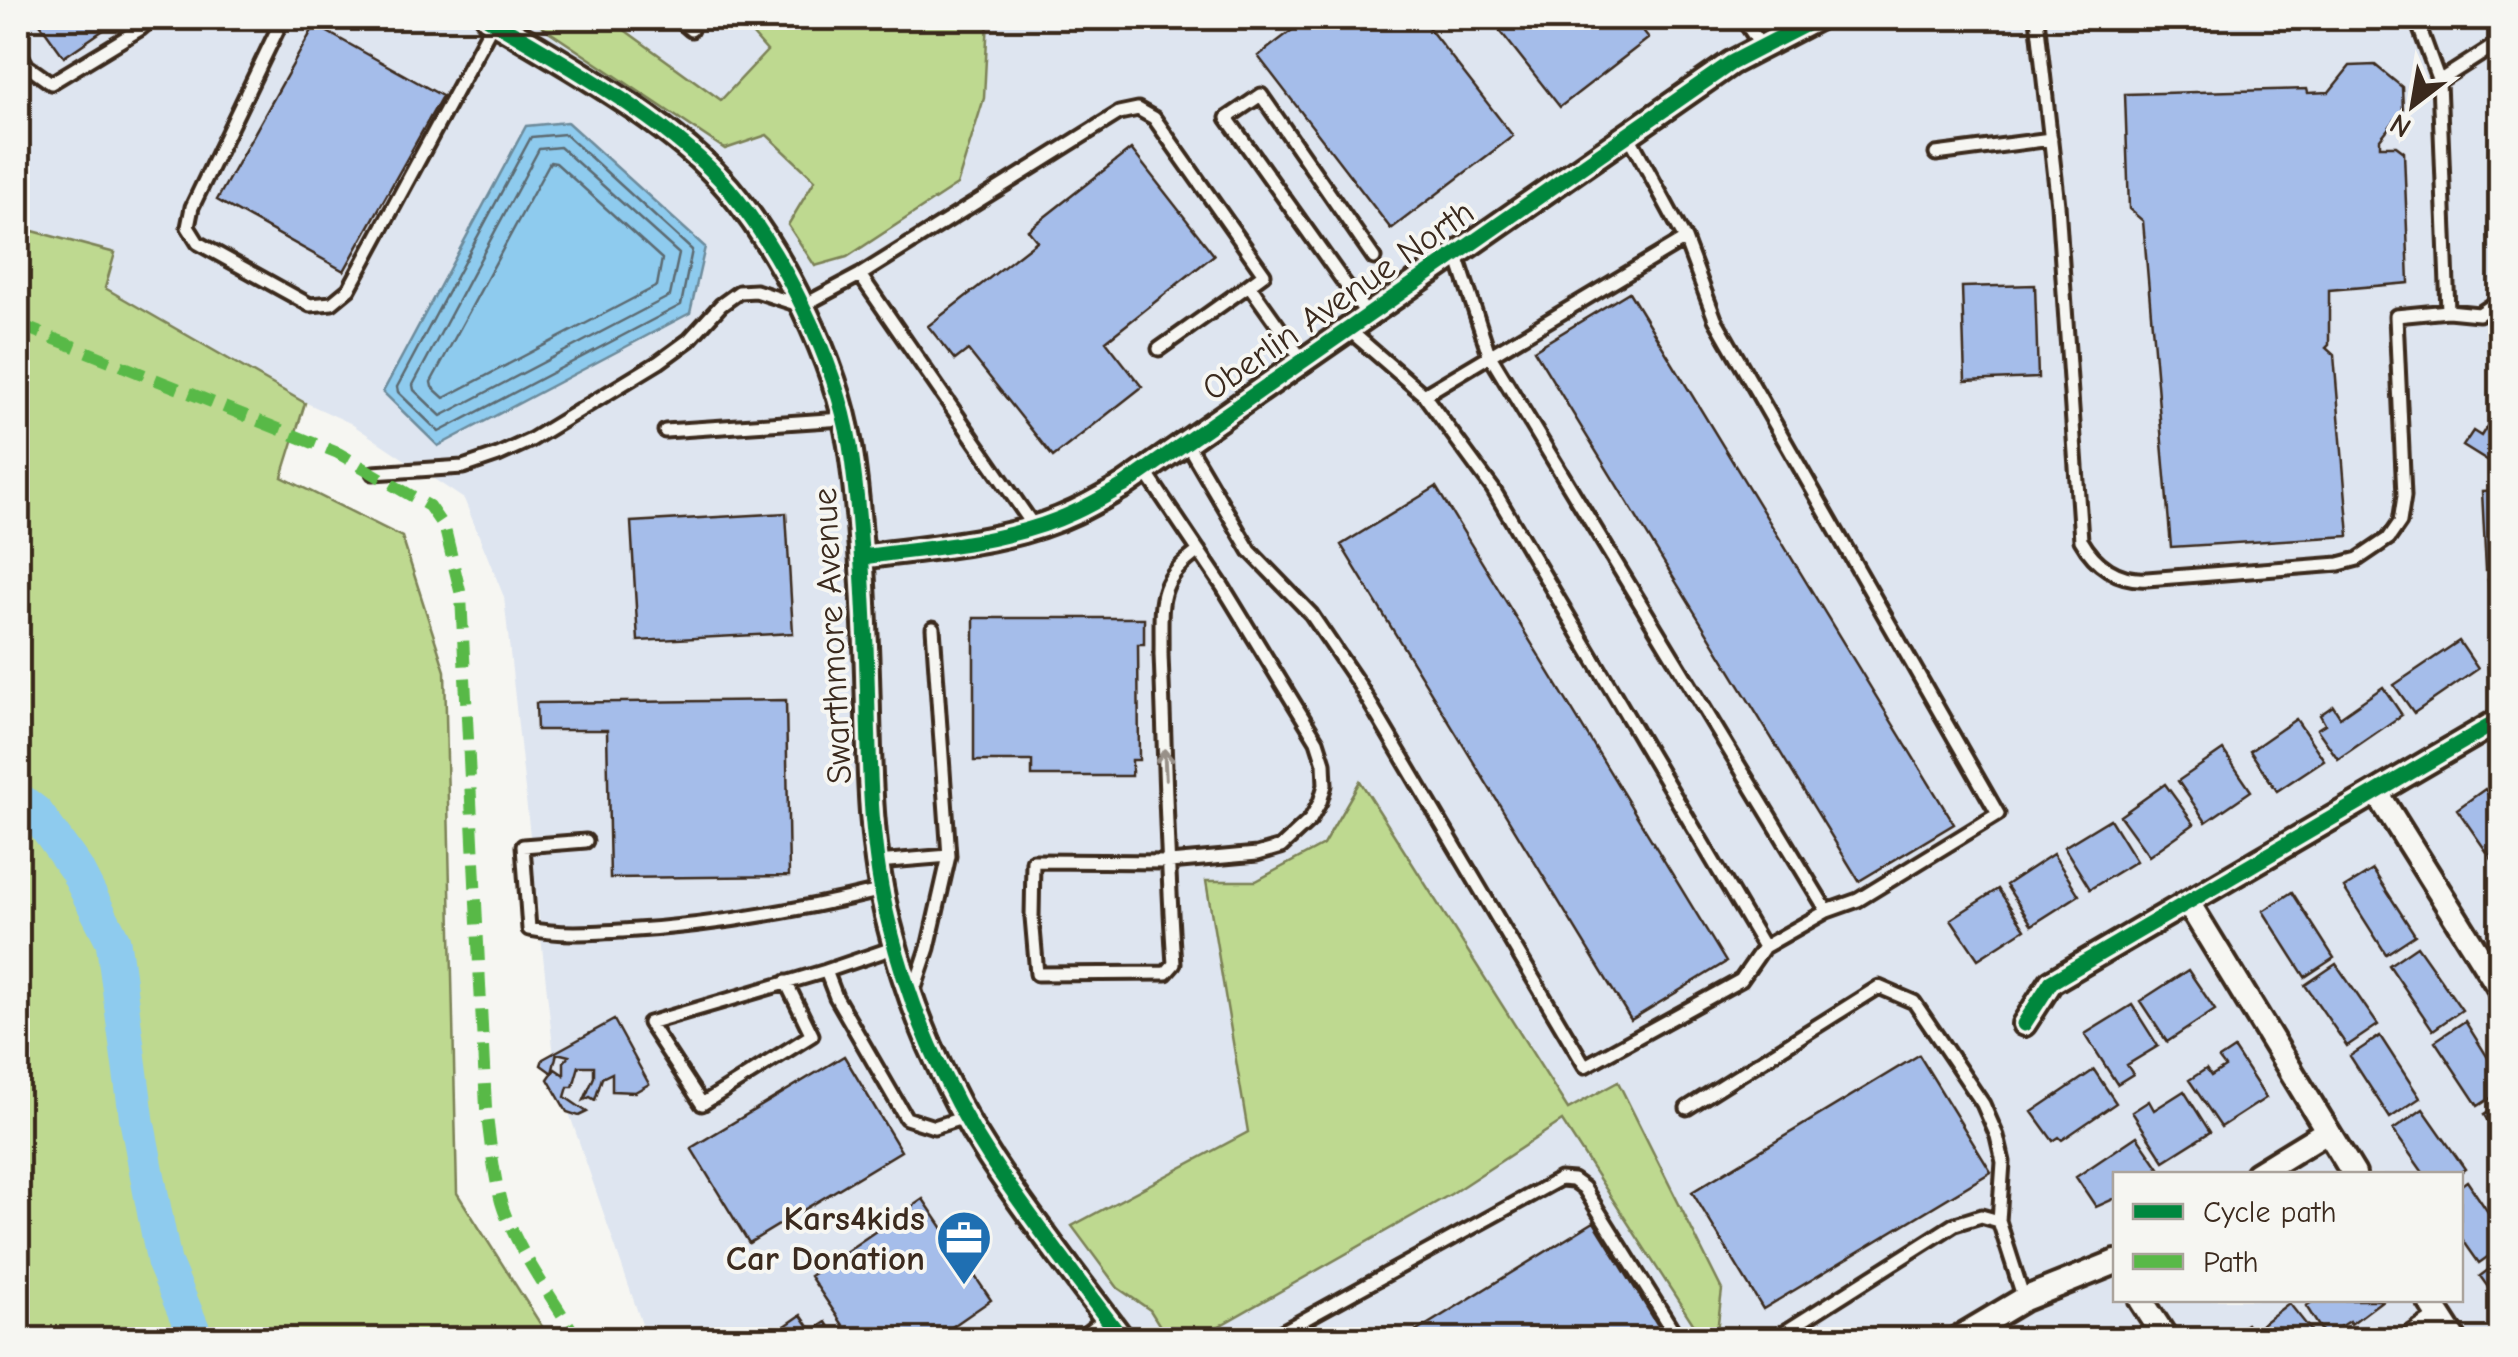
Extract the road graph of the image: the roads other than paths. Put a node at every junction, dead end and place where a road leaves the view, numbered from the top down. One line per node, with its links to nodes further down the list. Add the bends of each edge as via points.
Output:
1 (152, 18): 12 (lane, via 52,83)
2 (283, 18): 8 (lane, via 192,206 188,227 198,243 310,305 332,303 348,289)
3 (677, 18): 9 (lane)
4 (1742, 18): 11 (lane)
5 (1818, 18): 11 (street, Oberlin Avenue North)
6 (2037, 18): 15 (lane)
7 (2416, 18): 13 (lane)
8 (491, 19): 23 (street, Swarthmore Avenue, via 693,154 728,187 788,272)
9 (691, 30)
10 (2500, 42): 13 (lane)
11 (1761, 46): 14 (street, Oberlin Avenue North)
12 (18, 50)
13 (2439, 81): 24 (lane)
14 (1628, 134): 17 (lane); 18 (street, Oberlin Avenue North)
15 (2050, 139): 16 (lane); 24 (lane, via 2081,540 2090,556 2128,580 2339,564 2374,552 2400,522 2404,496 2396,316)
16 (1936, 154)
17 (1685, 239): 28 (lane); 48 (lane, via 1715,319 1998,814 1858,900)
18 (1457, 256): 25 (street, Oberlin Avenue North); 28 (lane)
19 (1374, 258): 25 (lane, via 1261,95 1228,118)
20 (860, 276): 21 (lane, via 1119,113 1138,109 1154,118 1264,274); 23 (lane); 36 (lane)
21 (1249, 285): 27 (lane); 29 (lane)
22 (2500, 300): 24 (lane, via 2478,314)
23 (802, 306): 31 (street, Swarthmore Avenue); 35 (lane, via 756,290 739,292 659,362 532,440 463,467)
24 (2448, 311)
25 (1368, 316): 26 (street, Oberlin Avenue North)
26 (1348, 330): 29 (street, Oberlin Avenue North); 30 (lane)
27 (1159, 348)
28 (1489, 354): 30 (lane); 48 (lane)
29 (1302, 361): 33 (street, Oberlin Avenue North)
30 (1424, 396): 50 (lane, via 1493,489)
31 (843, 419): 32 (lane); 38 (street, Swarthmore Avenue)
32 (665, 432)
33 (1186, 442): 34 (street, Oberlin Avenue North); 50 (lane, via 1250,551 1312,614 1358,682 1586,1066 1742,980)
34 (1145, 470): 36 (street, Oberlin Avenue North); 37 (lane)
35 (373, 472)
36 (1035, 528): 38 (street, Oberlin Avenue North)
37 (1199, 551): 45 (lane, one-way to 37, via 1160,602 1180,564); 45 (lane, via 1317,742 1325,785 1310,820 1281,848)
38 (862, 558): 44 (street, Swarthmore Avenue)
39 (934, 628): 43 (lane)
40 (2500, 720): 41 (street)
41 (2378, 794): 47 (street); 53 (street)
42 (586, 841): 46 (lane, via 524,846 529,930 557,935 718,922)
43 (949, 856): 44 (lane); 54 (lane)
44 (877, 862): 46 (street, Swarthmore Avenue)
45 (1170, 862): 45 (lane, via 1172,970 1037,974 1033,861)
46 (882, 890): 49 (street, Swarthmore Avenue)
47 (2189, 904): 55 (street, via 2051,982); 58 (street)
48 (1827, 911): 50 (lane)
49 (896, 947): 51 (lane); 54 (street, Swarthmore Avenue)
50 (1764, 947)
51 (826, 970): 52 (lane); 57 (lane, via 906,1118 934,1127)
52 (786, 982): 52 (lane, via 648,1023 702,1104 812,1036)
53 (2500, 989)
54 (912, 998): 57 (street, Swarthmore Avenue)
55 (2024, 1024)
56 (1687, 1108): 61 (lane, via 1879,986 1914,1002 1983,1104 2003,1162)
57 (965, 1117): 66 (street, Swarthmore Avenue)
58 (2327, 1131): 59 (street); 60 (street)
59 (2261, 1172)
60 (2353, 1172)
61 (2000, 1220): 63 (lane); 71 (lane, via 1981,1216 1955,1224)
62 (2113, 1263): 63 (street)
63 (2024, 1299): 72 (street)
64 (2142, 1302): 73 (street)
65 (2435, 1309): 74 (street); 75 (street)
66 (1106, 1317): 67 (lane); 68 (street, Swarthmore Avenue)
67 (1078, 1340)
68 (1123, 1340)
69 (1267, 1340): 70 (lane, via 1560,1179 1584,1188)
70 (1679, 1340)
71 (1772, 1340)
72 (1955, 1340)
73 (2167, 1340)
74 (2409, 1340)
75 (2455, 1340)

